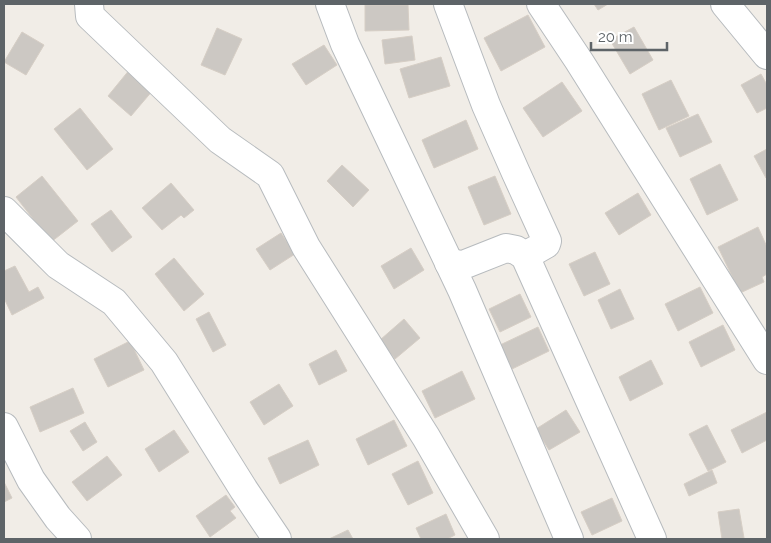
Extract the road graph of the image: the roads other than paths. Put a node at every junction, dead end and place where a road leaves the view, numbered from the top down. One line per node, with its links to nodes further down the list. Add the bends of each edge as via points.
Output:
1 (89, 4): 14 (street, via 90,16 220,140 270,175 306,247)
2 (330, 4): 9 (street, via 345,44)
3 (448, 4): 8 (street, via 486,105 547,240 546,244)
4 (541, 4): 10 (street)
5 (724, 4): 6 (street)
6 (767, 55)
7 (4, 211): 13 (street, via 58,265 114,302 164,362)
8 (525, 256): 9 (street, via 506,248 463,265); 16 (street)
9 (449, 263): 15 (street)
10 (767, 360)
11 (4, 427): 12 (street, via 31,480)
12 (77, 539)
13 (277, 539)
14 (485, 539)
15 (569, 539)
16 (652, 539)

